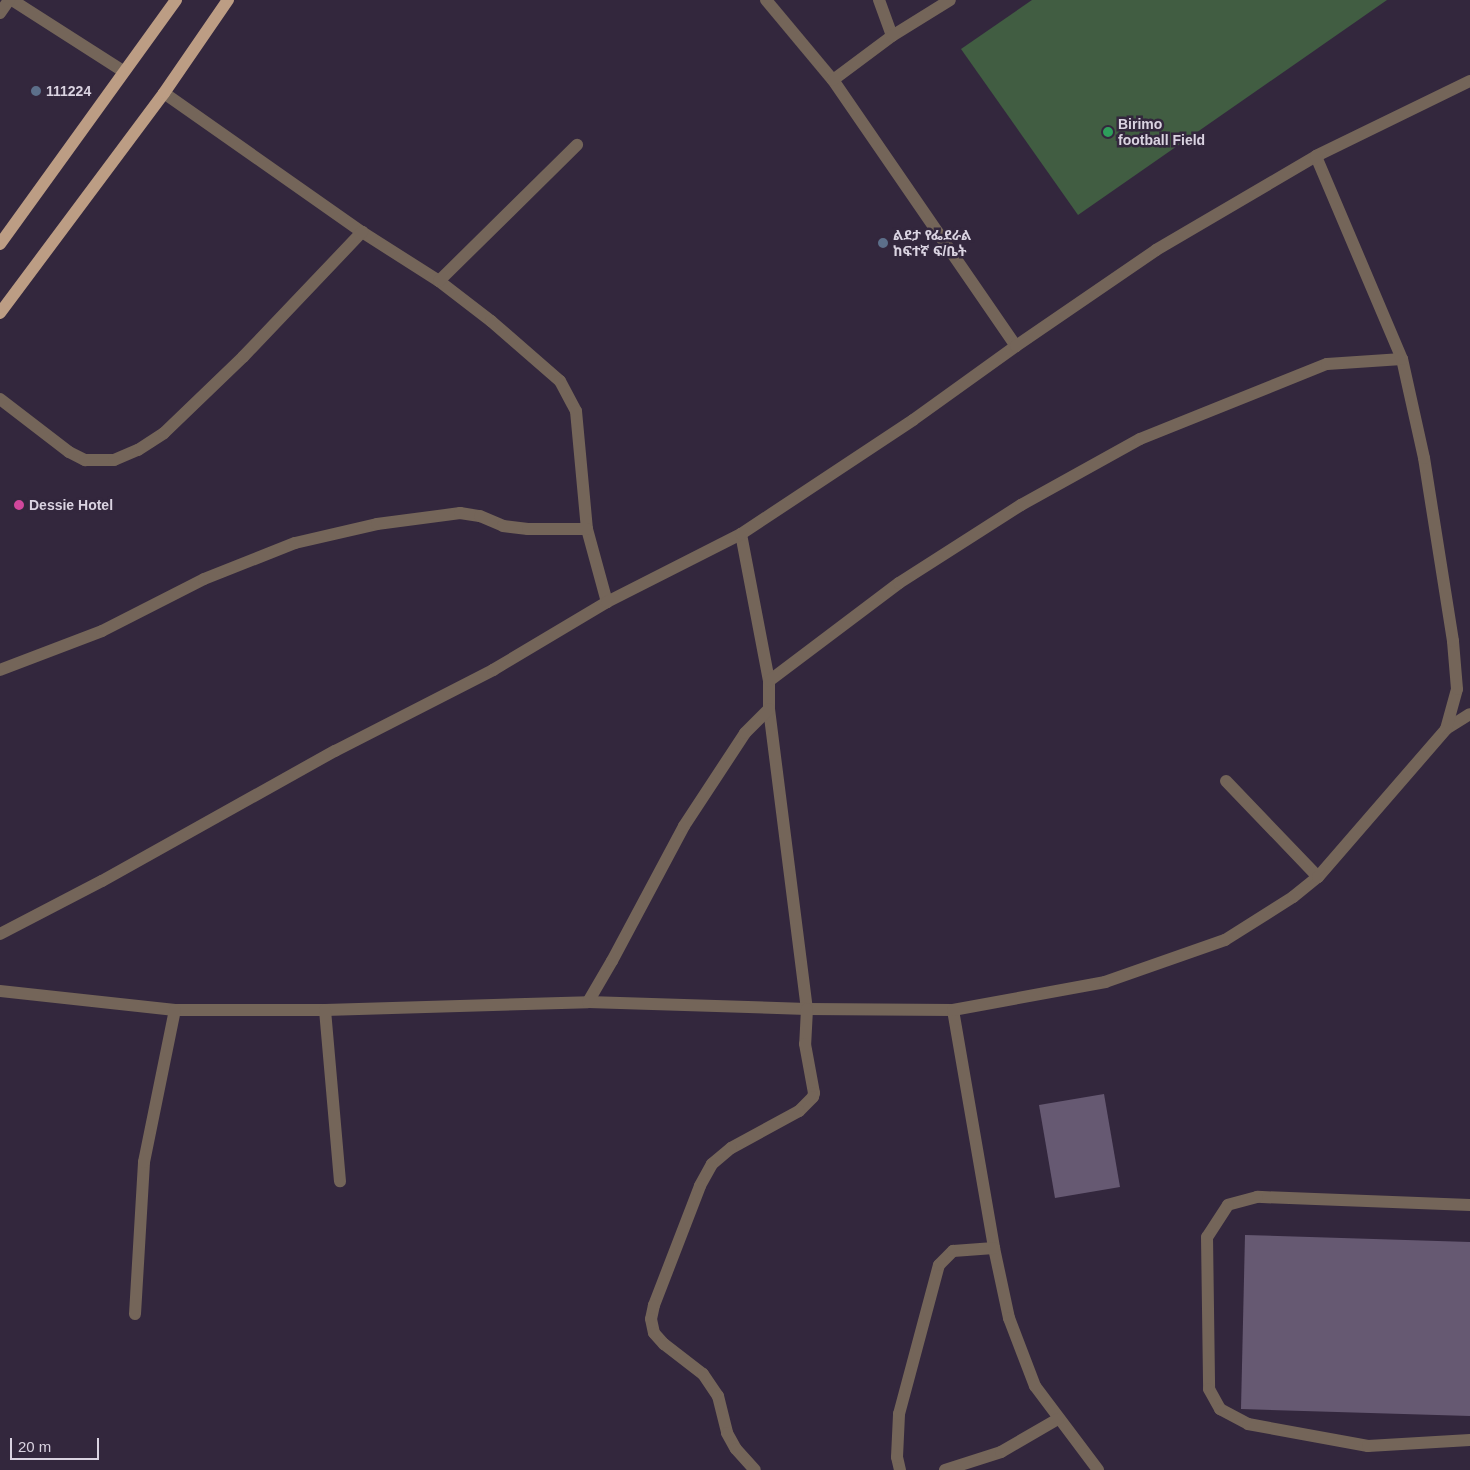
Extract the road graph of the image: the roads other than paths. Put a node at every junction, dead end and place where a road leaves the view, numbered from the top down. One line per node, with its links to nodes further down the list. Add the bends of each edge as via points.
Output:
1 (11, 0): 7 (street); 9 (street)
2 (176, 0): 9 (main road)
3 (228, 0): 12 (main road)
4 (766, 0): 10 (street)
5 (879, 0): 8 (street)
6 (950, 0): 8 (street)
7 (0, 13)
8 (892, 36): 10 (street)
9 (123, 71): 16 (main road)
10 (833, 80): 19 (street)
11 (1470, 81): 14 (street)
12 (164, 93): 15 (street); 18 (main road)
13 (577, 145): 17 (street)
14 (1316, 156): 19 (street, via 1156,250); 20 (street)
15 (362, 232): 17 (street); 21 (street, via 164,433 138,450 114,460 85,460 69,452)
16 (0, 244)
17 (439, 281): 22 (street, via 560,381 576,411)
18 (0, 313)
19 (1016, 346): 23 (street, via 913,420)
20 (1402, 358): 26 (street, via 1327,364 1140,439 1021,505 899,583); 29 (street, via 1424,458 1453,641 1457,689)
21 (0, 399)
22 (587, 529): 24 (street); 25 (street, via 502,526 480,516 460,513 377,524 294,543 204,579 102,631)
23 (741, 534): 24 (street); 26 (street)
24 (606, 602): 32 (street, via 493,670 335,751 102,881)
25 (0, 670)
26 (769, 681): 27 (street)
27 (769, 709): 34 (street, via 739,741 684,826); 35 (street)
28 (1470, 714): 29 (street)
29 (1446, 729): 31 (street)
30 (1226, 781): 31 (street)
31 (1318, 877): 38 (street, via 1293,898 1225,940 1105,982)
32 (0, 932)
33 (0, 991): 36 (street)
34 (588, 1002): 35 (street); 37 (street)
35 (807, 1009): 38 (street); 45 (street, via 805,1044 813,1098 799,1111 730,1148 712,1164 700,1186 651,1319 654,1332 664,1344 703,1374 718,1396 727,1432 736,1449)
36 (175, 1010): 37 (street); 42 (street, via 144,1162)
37 (325, 1010): 39 (street)
38 (953, 1010): 41 (street)
39 (340, 1181)
40 (1470, 1205): 44 (street, via 1258,1196 1228,1205 1207,1237 1209,1389 1220,1409 1248,1424 1368,1446)
41 (994, 1248): 43 (street, via 1009,1318 1035,1386); 46 (street, via 953,1251 939,1265 899,1414)
42 (135, 1314)
43 (1058, 1419): 47 (street, via 1001,1452); 48 (street)
44 (1470, 1440)
45 (755, 1470)
46 (900, 1470)
47 (945, 1470)
48 (1098, 1470)

